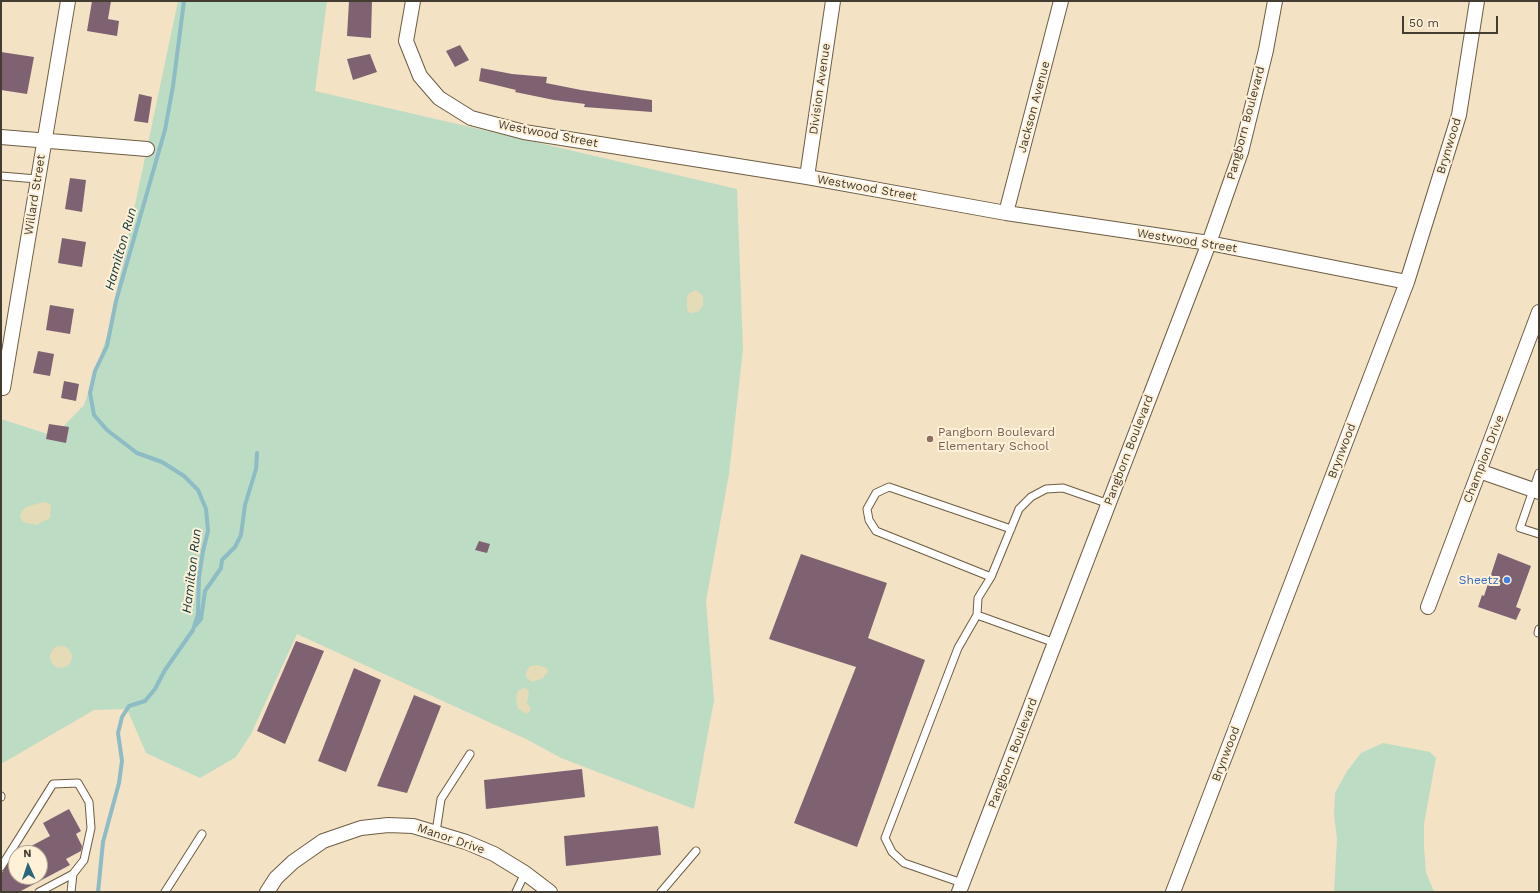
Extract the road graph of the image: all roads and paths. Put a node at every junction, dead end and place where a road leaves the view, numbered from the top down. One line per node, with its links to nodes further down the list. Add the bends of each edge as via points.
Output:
1 (68, 1): 8 (street, Willard Street)
2 (413, 1): 11 (street, Westwood Street, via 406,41 420,76 439,98 471,118 524,132)
3 (833, 1): 11 (street, Division Avenue)
4 (1061, 1): 13 (street, Jackson Avenue)
5 (1275, 1): 14 (street, Pangborn Boulevard, via 1241,152)
6 (1477, 1): 15 (street, Brynwood, via 1459,115)
7 (1, 137): 8 (street)
8 (44, 142): 9 (street); 12 (street, Willard Street)
9 (147, 149)
10 (1, 176): 12 (lane)
11 (808, 177): 13 (street, Westwood Street)
12 (37, 180): 17 (street, Willard Street)
13 (1006, 213): 14 (street, Westwood Street)
14 (1209, 244): 15 (street, Westwood Street); 21 (street, Pangborn Boulevard)
15 (1406, 282): 45 (street, Brynwood)
16 (1538, 318): 18 (street, Champion Drive)
17 (2, 388)
18 (1479, 471): 20 (street); 25 (street, Champion Drive)
19 (1539, 473): 20 (lane)
20 (1536, 491): 23 (lane, via 1520,528)
21 (1109, 504): 22 (lane, via 1063,488 1046,489 1031,496 1019,510); 29 (street, Pangborn Boulevard)
22 (1011, 529): 24 (lane); 24 (lane, via 889,487 876,493 867,509 869,520 876,531)
23 (1539, 534)
24 (991, 577): 26 (lane, via 978,598)
25 (1428, 607)
26 (977, 615): 29 (lane); 37 (lane, via 958,648 885,838 892,852 904,863)
27 (1539, 629): 28 (lane)
28 (1539, 633)
29 (1055, 643): 37 (street, Pangborn Boulevard)
30 (470, 754): 31 (lane, via 441,799)
31 (436, 832): 35 (street, Manor Drive, via 494,854); 41 (street, Manor Drive, via 413,826 388,825 361,828 340,834 323,841 293,862 276,878)
32 (202, 834): 40 (lane)
33 (696, 851): 44 (lane)
34 (1, 867): 36 (lane, via 53,784 78,783 89,802 92,828 84,860)
35 (525, 873): 42 (lane); 43 (street, Manor Drive)
36 (73, 874): 38 (lane); 39 (lane)
37 (961, 888)
38 (38, 892)
39 (71, 892)
40 (165, 892)
41 (268, 892)
42 (516, 892)
43 (550, 892)
44 (661, 892)
45 (1173, 892)

